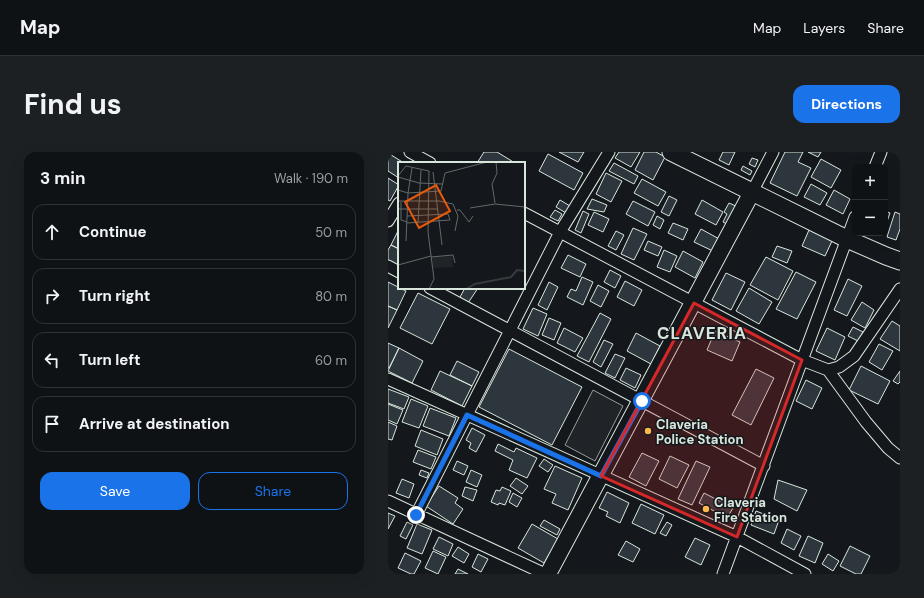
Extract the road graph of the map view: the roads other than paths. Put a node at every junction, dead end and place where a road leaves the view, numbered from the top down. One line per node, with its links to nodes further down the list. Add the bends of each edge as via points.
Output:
1 (410, 152): 6 (street)
2 (609, 152): 13 (street)
3 (671, 152): 8 (main road)
4 (773, 152): 8 (street)
5 (881, 152): 7 (street)
6 (427, 160)
7 (876, 164)
8 (752, 192): 14 (main road); 20 (street)
9 (398, 205): 11 (street)
10 (525, 214): 13 (street)
11 (388, 221)
12 (852, 224): 14 (street)
13 (560, 232): 20 (street); 21 (street)
14 (846, 239): 15 (main road); 22 (street)
15 (900, 261)
16 (388, 266): 17 (street)
17 (398, 271)
18 (432, 289): 21 (street)
19 (900, 289): 23 (street, via 854,356 839,368)
20 (694, 303): 22 (street); 25 (street)
21 (510, 331): 25 (street); 26 (street)
22 (802, 360): 23 (street); 28 (street)
23 (828, 370): 27 (street, via 866,422)
24 (388, 379): 26 (street)
25 (642, 401): 28 (street); 29 (street)
26 (467, 415): 29 (street); 31 (street)
27 (900, 458)
28 (764, 466): 32 (street)
29 (601, 476): 32 (street); 34 (street)
30 (388, 501): 31 (street)
31 (416, 515): 33 (street)
32 (737, 537): 35 (street); 36 (street)
33 (545, 574)
34 (548, 574)
35 (723, 574)
36 (805, 574)

